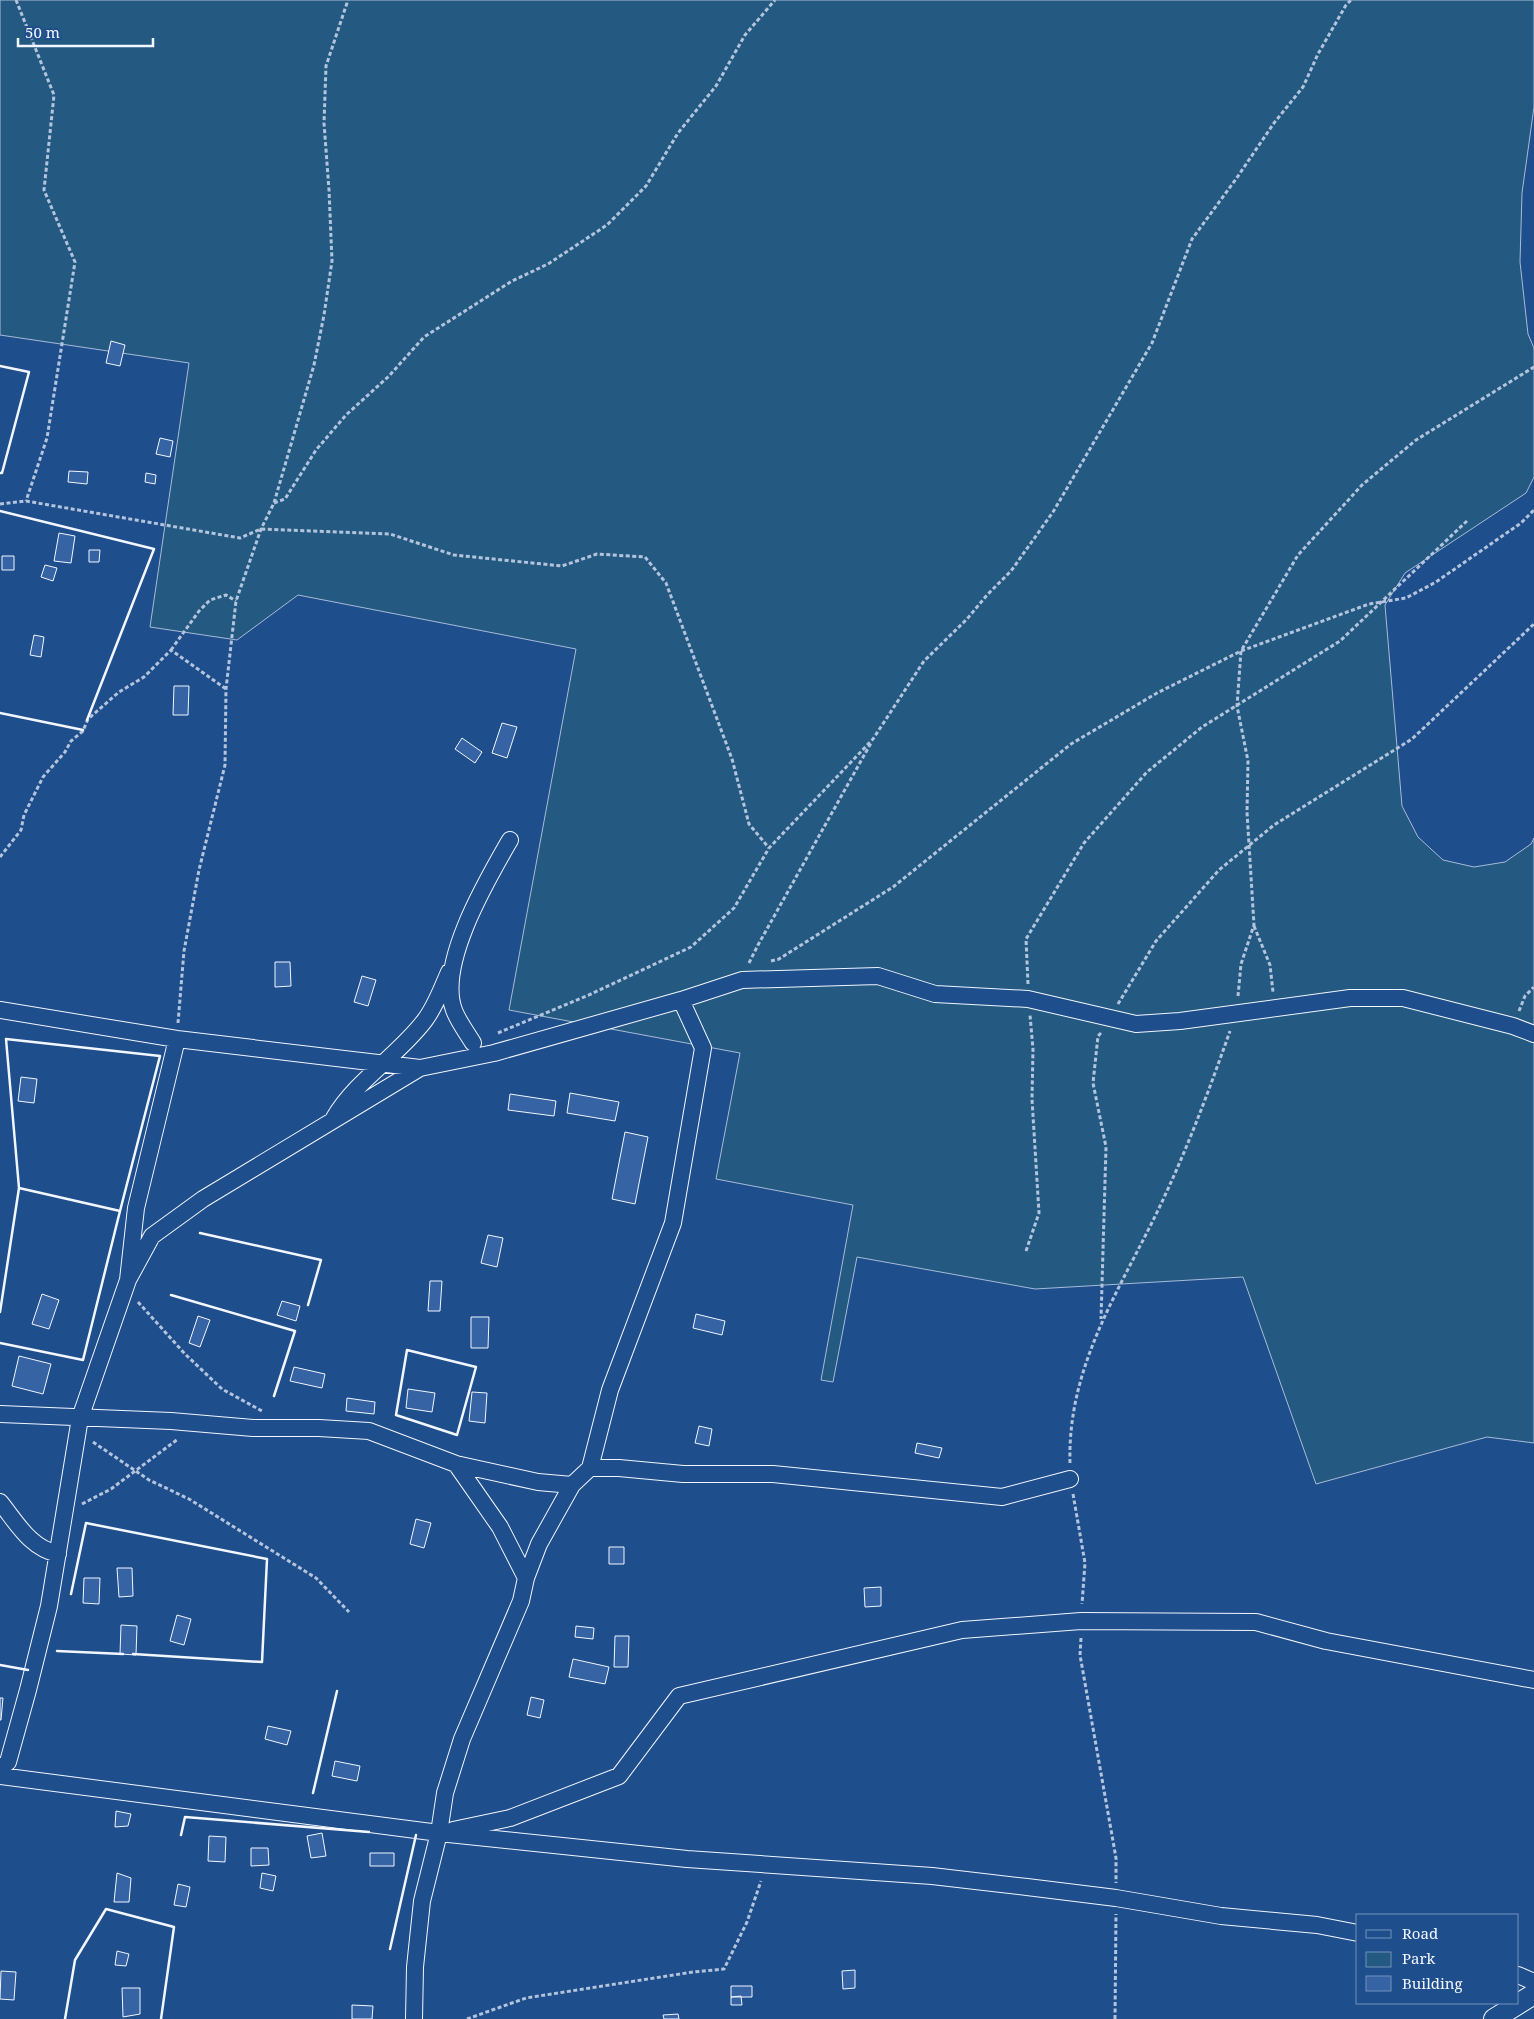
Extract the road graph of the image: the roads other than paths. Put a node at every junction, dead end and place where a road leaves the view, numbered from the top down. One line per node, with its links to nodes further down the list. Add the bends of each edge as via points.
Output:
1 (510, 840): 2 (street, via 487,880)
2 (452, 966): 7 (street, via 450,985 454,1012); 8 (street, via 426,1020)
3 (681, 1000): 5 (street, via 742,980 878,976 935,994 1028,999 1136,1024 1350,998 1403,998); 9 (street, via 494,1053); 15 (street, via 703,1048 674,1223 610,1390)
4 (0, 1010): 6 (street)
5 (1534, 1034)
6 (177, 1039): 8 (street); 11 (street, via 136,1208)
7 (473, 1043)
8 (384, 1063): 9 (street); 10 (street, via 344,1101)
9 (420, 1068): 10 (street)
10 (333, 1121): 11 (street, via 203,1199 152,1236)
11 (129, 1278): 13 (street)
12 (0, 1414): 13 (street)
13 (79, 1425): 14 (street, via 171,1421 253,1428 369,1431); 19 (street)
14 (456, 1464): 17 (street, via 538,1482); 20 (street, via 500,1527)
15 (590, 1468): 16 (street, via 683,1474 773,1474 1002,1497); 17 (street)
16 (1070, 1479)
17 (572, 1485): 20 (street, via 539,1544)
18 (0, 1502): 19 (street, via 33,1544)
19 (58, 1554): 22 (street, via 28,1690 8,1762)
20 (526, 1578): 24 (street, via 508,1634 462,1739 445,1793)
21 (1534, 1680): 24 (street, via 1326,1641 1256,1622 1081,1621 962,1630 679,1696 619,1776 510,1818)
22 (0, 1768)
23 (0, 1776): 24 (street)
24 (439, 1833): 25 (street, via 766,1866 932,1876 1116,1898 1221,1916); 31 (street, via 422,1901)
25 (1356, 1933)
26 (1519, 1975): 27 (street)
27 (1534, 1982)
28 (1534, 1994): 29 (street)
29 (1519, 2003)
30 (1518, 2004): 32 (street)
31 (414, 2019)
32 (1494, 2019)

